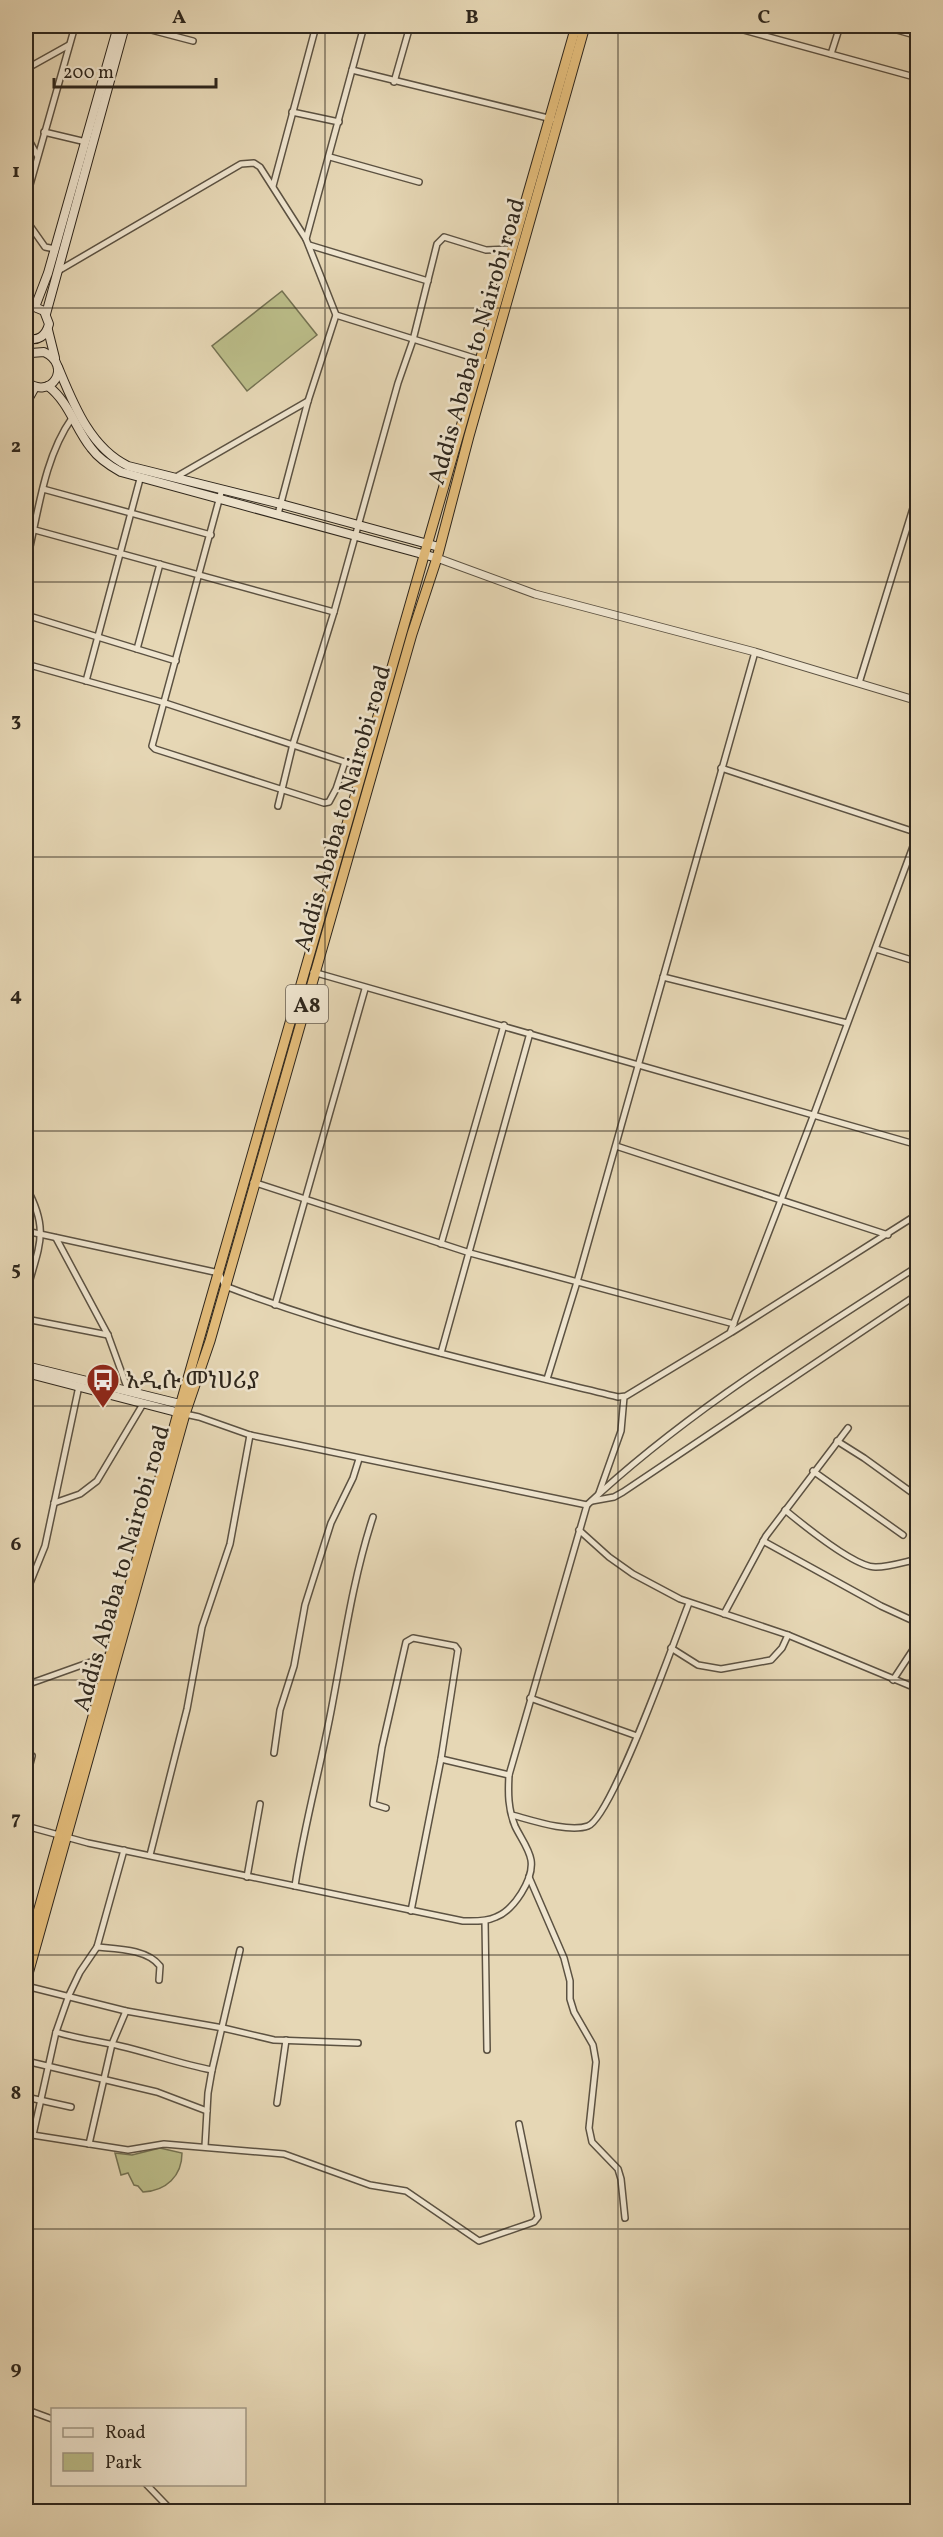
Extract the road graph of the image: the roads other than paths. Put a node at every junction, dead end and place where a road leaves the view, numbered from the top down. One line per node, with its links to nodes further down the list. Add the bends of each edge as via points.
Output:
1 (75, 26): 15 (street)
2 (118, 26): 26 (main road)
3 (125, 26): 36 (main road)
4 (136, 26): 14 (street)
5 (316, 26): 21 (street)
6 (364, 26): 18 (street)
7 (410, 26): 20 (street)
8 (576, 26): 22 (highway, Addis Ababa to Nairobi road / A8)
9 (585, 26): 22 (highway, Addis Ababa to Nairobi road / A8)
10 (729, 26): 16 (street)
11 (840, 26): 16 (street)
12 (886, 26): 13 (street)
13 (918, 36)
14 (193, 41)
15 (69, 45): 17 (street); 24 (street)
16 (831, 54): 19 (street)
17 (26, 69)
18 (352, 70): 20 (street); 23 (street)
19 (918, 78)
20 (394, 82): 22 (street)
21 (292, 112): 23 (street); 30 (street)
22 (554, 119): 35 (highway, Addis Ababa to Nairobi road / A8); 46 (highway, Addis Ababa to Nairobi road / A8)
23 (339, 122): 28 (street)
24 (44, 132): 26 (street); 27 (street)
25 (26, 135): 27 (street)
26 (86, 142): 34 (main road)
27 (37, 155): 31 (street)
28 (330, 157): 29 (street); 33 (street)
29 (419, 182)
30 (273, 186): 33 (street); 36 (street, via 260,167 241,164)
31 (26, 199)
32 (26, 220): 34 (street, via 45,247)
33 (308, 242): 37 (street); 41 (street)
34 (55, 249): 38 (main road)
35 (512, 249): 37 (street, via 486,250 444,237 437,244); 46 (highway, Addis Ababa to Nairobi road / A8)
36 (58, 271): 40 (main road)
37 (428, 281): 44 (street)
38 (35, 307): 39 (main road); 40 (main road)
39 (26, 308)
40 (46, 314): 42 (main road)
41 (336, 315): 44 (street); 51 (street)
42 (48, 330): 43 (main road, via 38,339); 47 (main road)
43 (26, 338)
44 (413, 340): 46 (street); 63 (street)
45 (26, 358): 47 (main road, via 38,351 50,354)
46 (485, 362): 67 (highway, Addis Ababa to Nairobi road / A8); 68 (highway, Addis Ababa to Nairobi road / A8)
47 (57, 363): 49 (main road, via 56,379); 54 (main road, via 99,444 115,460)
48 (26, 381): 50 (main road)
49 (48, 386): 50 (main road); 53 (main road, via 58,394)
50 (35, 387): 52 (main road)
51 (308, 401): 55 (street); 60 (street)
52 (26, 403)
53 (72, 418): 56 (main road, via 99,457); 57 (street, via 57,444)
54 (134, 468): 55 (main road); 56 (main road)
55 (176, 477): 59 (main road)
56 (136, 478): 59 (main road); 61 (street)
57 (44, 489): 61 (street); 64 (street)
58 (918, 492): 82 (street)
59 (221, 494): 60 (main road); 62 (main road); 65 (street)
60 (281, 504): 62 (street); 63 (main road)
61 (130, 513): 65 (street); 69 (street)
62 (278, 514): 66 (main road)
63 (357, 525): 66 (street); 68 (main road)
64 (34, 530): 69 (street); 71 (street)
65 (211, 535): 73 (street)
66 (354, 536): 68 (main road); 74 (street)
67 (439, 547): 68 (main road); 70 (highway, Addis Ababa to Nairobi road / A8)
68 (427, 549): 70 (main road); 87 (highway, Addis Ababa to Nairobi road / A8)
69 (121, 553): 72 (street); 76 (street)
70 (437, 558): 78 (street, via 535,594); 95 (highway, Addis Ababa to Nairobi road / A8)
71 (26, 564)
72 (160, 564): 73 (street); 77 (street)
73 (200, 575): 74 (street); 79 (street)
74 (334, 612): 85 (street)
75 (26, 615): 76 (street)
76 (97, 638): 77 (street); 81 (street)
77 (137, 649): 79 (street)
78 (755, 652): 82 (street); 88 (street)
79 (176, 661): 84 (street)
80 (26, 664): 81 (street)
81 (86, 681): 84 (street)
82 (859, 683): 83 (street)
83 (918, 701)
84 (165, 703): 85 (street); 89 (street, via 152,741 155,749)
85 (293, 744): 86 (street); 89 (street)
86 (345, 762): 87 (street); 89 (street, via 329,802)
87 (363, 768): 94 (highway, Addis Ababa to Nairobi road / A8)
88 (721, 768): 91 (street); 96 (street)
89 (282, 788): 90 (street)
90 (278, 806)
91 (918, 833): 92 (street)
92 (876, 949): 93 (street); 98 (street)
93 (918, 962)
94 (305, 970): 95 (street); 105 (highway, Addis Ababa to Nairobi road / A8)
95 (315, 973): 97 (street); 105 (highway, Addis Ababa to Nairobi road / A8)
96 (663, 977): 98 (street); 101 (street)
97 (365, 989): 99 (street); 108 (street)
98 (847, 1023): 102 (street)
99 (504, 1025): 100 (street); 114 (street)
100 (530, 1033): 101 (street); 115 (street)
101 (639, 1065): 102 (street); 104 (street)
102 (814, 1114): 103 (street); 107 (street)
103 (918, 1145)
104 (616, 1146): 107 (street); 118 (street)
105 (250, 1182): 108 (street); 117 (highway, Addis Ababa to Nairobi road / A8); 119 (highway, Addis Ababa to Nairobi road / A8)
106 (26, 1187): 111 (street, via 36,1205)
107 (782, 1199): 112 (street); 124 (street)
108 (307, 1200): 114 (street); 122 (street)
109 (918, 1214): 112 (street)
110 (26, 1231): 111 (street)
111 (42, 1235): 113 (street); 120 (street)
112 (888, 1235): 125 (street)
113 (56, 1238): 117 (street); 126 (street)
114 (441, 1244): 115 (street)
115 (470, 1253): 118 (street); 127 (street)
116 (918, 1266): 141 (street, via 729,1390)
117 (219, 1273): 119 (street); 135 (highway, Addis Ababa to Nairobi road / A8)
118 (577, 1282): 124 (street); 130 (street)
119 (225, 1286): 122 (street); 135 (highway, Addis Ababa to Nairobi road / A8)
120 (26, 1294)
121 (918, 1294): 144 (street, via 623,1492)
122 (275, 1305): 127 (street)
123 (26, 1318): 126 (street)
124 (734, 1324): 125 (street)
125 (730, 1333): 133 (street)
126 (108, 1335): 132 (street)
127 (441, 1353): 130 (street)
128 (26, 1366): 131 (main road)
129 (26, 1373): 131 (main road)
130 (547, 1379): 133 (street)
131 (80, 1383): 132 (main road); 134 (main road); 143 (street)
132 (128, 1390): 135 (main road)
133 (624, 1396): 141 (street, via 621,1431)
134 (143, 1404): 135 (main road); 143 (street, via 97,1481 80,1494)
135 (183, 1409): 137 (street); 158 (highway, Addis Ababa to Nairobi road / A8); 173 (highway, Addis Ababa to Nairobi road / A8)
136 (848, 1428): 138 (street)
137 (250, 1435): 139 (street); 175 (street, via 230,1544 202,1627 187,1709)
138 (837, 1441): 140 (street); 142 (street)
139 (359, 1459): 144 (street); 164 (street, via 331,1523 305,1605)
140 (813, 1471): 145 (street); 148 (street)
141 (597, 1496): 144 (street)
142 (918, 1497)
143 (54, 1503): 151 (street, via 45,1546)
144 (589, 1503): 147 (street)
145 (785, 1510): 149 (street); 150 (street, via 865,1565 877,1567)
146 (373, 1517): 178 (street, via 360,1561)
147 (579, 1530): 152 (street, via 633,1574); 162 (street)
148 (903, 1535)
149 (763, 1541): 153 (street); 154 (street)
150 (918, 1559)
151 (26, 1593)
152 (689, 1603): 153 (street); 157 (street)
153 (724, 1614): 155 (street)
154 (918, 1623)
155 (788, 1635): 157 (street, via 771,1660 721,1669 698,1665); 159 (street)
156 (918, 1642): 159 (street)
157 (671, 1648): 163 (street)
158 (110, 1655): 160 (street); 173 (highway, Addis Ababa to Nairobi road / A8)
159 (893, 1680): 161 (street)
160 (26, 1685)
161 (918, 1689)
162 (530, 1698): 163 (street); 167 (street)
163 (637, 1736): 171 (street, via 612,1795 589,1826 562,1826)
164 (274, 1753)
165 (32, 1756): 168 (street)
166 (441, 1759): 167 (street); 170 (street, via 458,1648 409,1638 382,1747 373,1804); 179 (street)
167 (509, 1775): 171 (street)
168 (26, 1777)
169 (260, 1804): 176 (street)
170 (386, 1808)
171 (512, 1815): 177 (street, via 530,1857)
172 (26, 1826): 173 (street)
173 (63, 1837): 174 (street); 183 (highway, Addis Ababa to Nairobi road / A8); 185 (highway, Addis Ababa to Nairobi road / A8)
174 (124, 1850): 175 (street); 181 (street)
175 (150, 1855): 176 (street)
176 (247, 1876): 178 (street)
177 (529, 1877): 180 (street, via 503,1914); 208 (street, via 564,1958 574,2012 593,2045 596,2062 589,2128 592,2142 618,2169)
178 (295, 1886): 179 (street)
179 (411, 1911): 180 (street)
180 (485, 1921): 193 (street)
181 (97, 1947): 184 (street, via 126,1950 156,1960 160,1966); 186 (street)
182 (240, 1950): 188 (street)
183 (26, 1955)
184 (159, 1980)
185 (26, 1983): 186 (street)
186 (69, 1995): 187 (street); 189 (street)
187 (126, 2011): 188 (street); 192 (street)
188 (223, 2028): 190 (street); 196 (street)
189 (56, 2032): 192 (street); 195 (street)
190 (286, 2040): 191 (street); 200 (street)
191 (358, 2043)
192 (112, 2044): 196 (street); 197 (street)
193 (487, 2050)
194 (26, 2061): 195 (street)
195 (49, 2067): 197 (street); 199 (street)
196 (212, 2070): 202 (street)
197 (104, 2081): 202 (street, via 157,2092); 206 (street)
198 (26, 2097): 199 (street)
199 (41, 2101): 201 (street); 205 (street)
200 (277, 2103)
201 (71, 2107)
202 (207, 2111): 207 (street)
203 (519, 2124): 207 (street, via 538,2217 534,2222 479,2241 406,2191 370,2185 284,2154)
204 (26, 2134): 205 (street)
205 (33, 2135): 206 (street)
206 (89, 2144): 207 (street, via 128,2150 164,2144)
207 (205, 2146)
208 (625, 2218)
209 (26, 2412): 210 (street)
210 (51, 2419)
211 (148, 2486): 212 (street)
212 (173, 2511)

